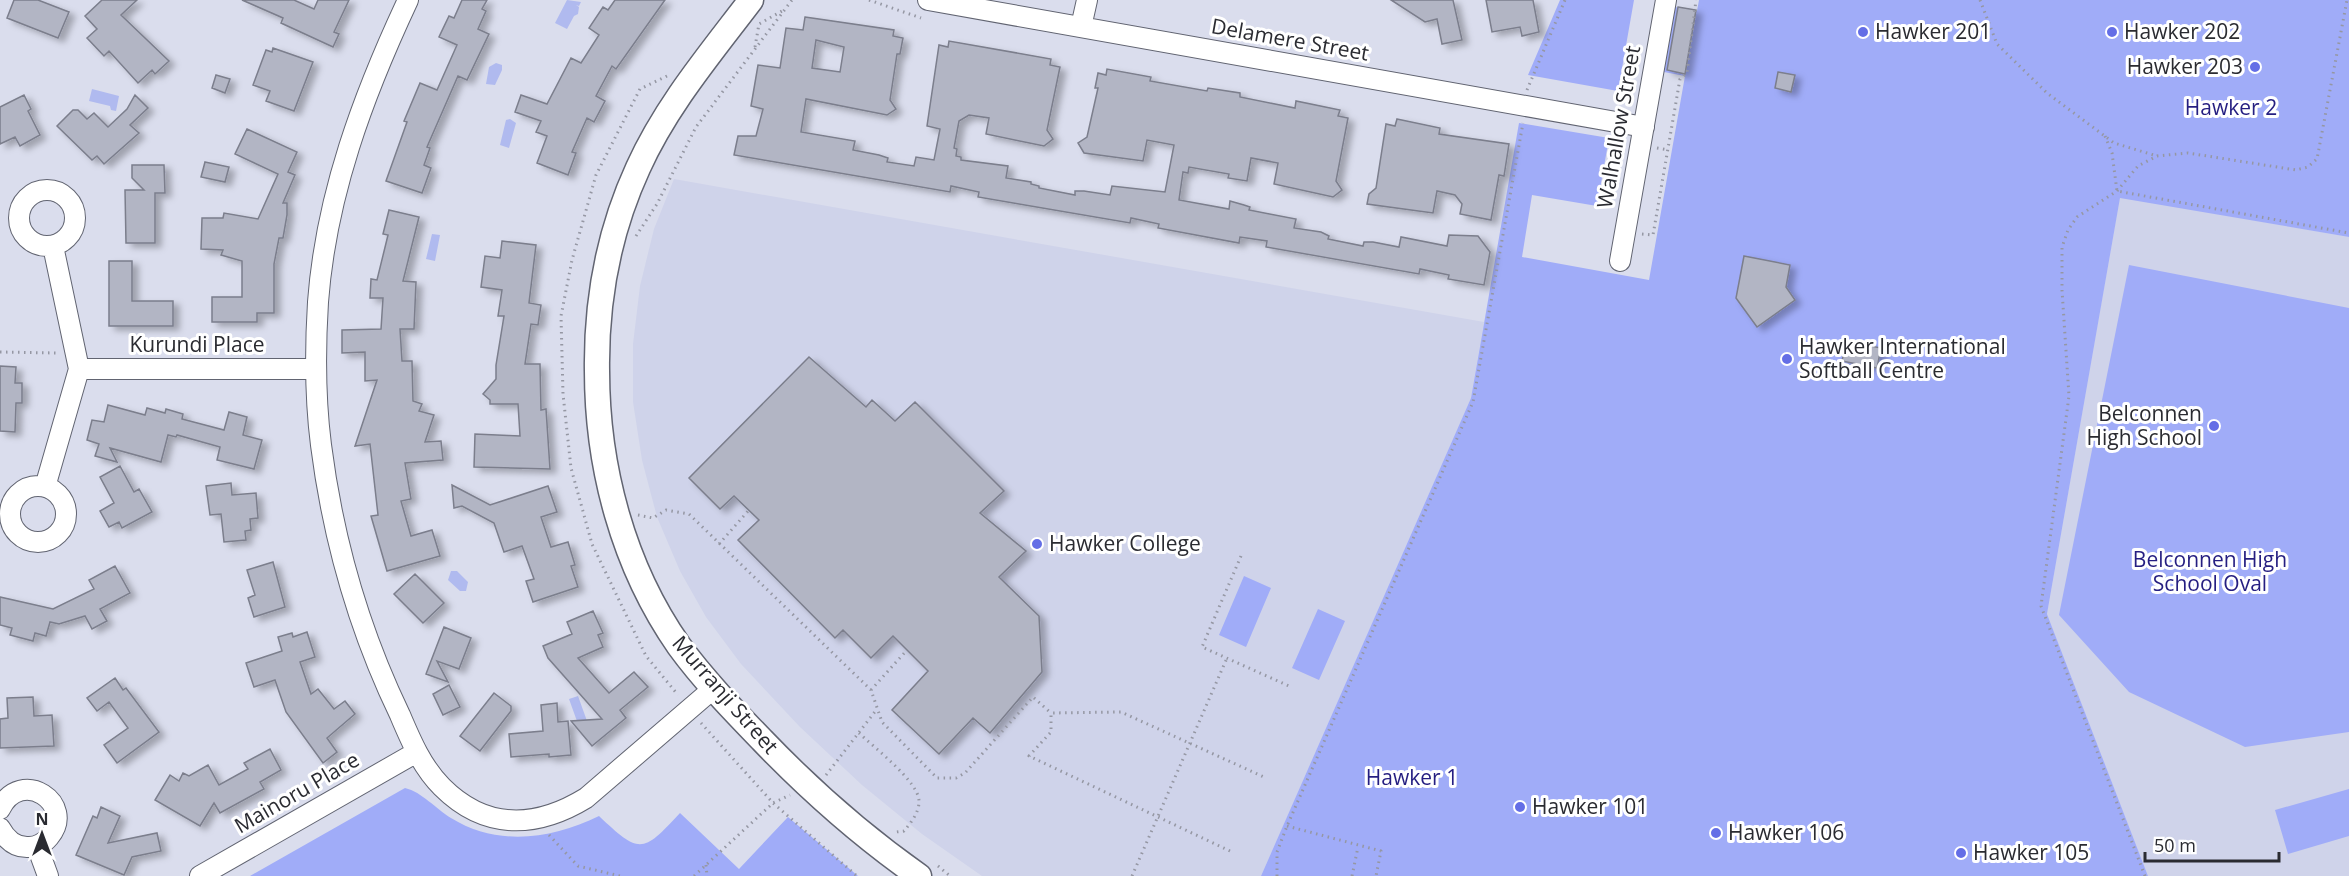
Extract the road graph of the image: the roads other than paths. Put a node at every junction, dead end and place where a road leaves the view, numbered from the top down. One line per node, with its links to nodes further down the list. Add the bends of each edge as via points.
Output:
1 (408, 0): 11 (street, via 362,105 334,201 322,268)
2 (751, 0): 13 (street, Murranji Street, via 677,98 636,172 609,254 596,342 597,402 604,461 624,537 650,597 679,645)
3 (928, 0): 6 (street, Delamere Street)
4 (1088, 0): 6 (street)
5 (1666, 0): 7 (street, Walhallow Street)
6 (1081, 27): 7 (street, Delamere Street)
7 (1644, 127): 9 (street, Walhallow Street)
8 (53, 246): 10 (street)
9 (1620, 261)
10 (77, 362): 11 (street, Kurundi Place); 12 (street)
11 (315, 369): 14 (street, via 321,445 344,564 373,655)
12 (45, 487)
13 (714, 688): 14 (street, via 586,798 563,812 538,820 496,818 464,805 442,787); 20 (street, Murranji Street, via 803,782)
14 (417, 752): 19 (street, Mainoru Place)
15 (0, 809): 17 (street, via 19,790 47,797 56,814 56,824)
16 (0, 828): 17 (street, via 5,837 20,847)
17 (37, 846): 18 (street)
18 (48, 876)
19 (200, 876)
20 (919, 876)

